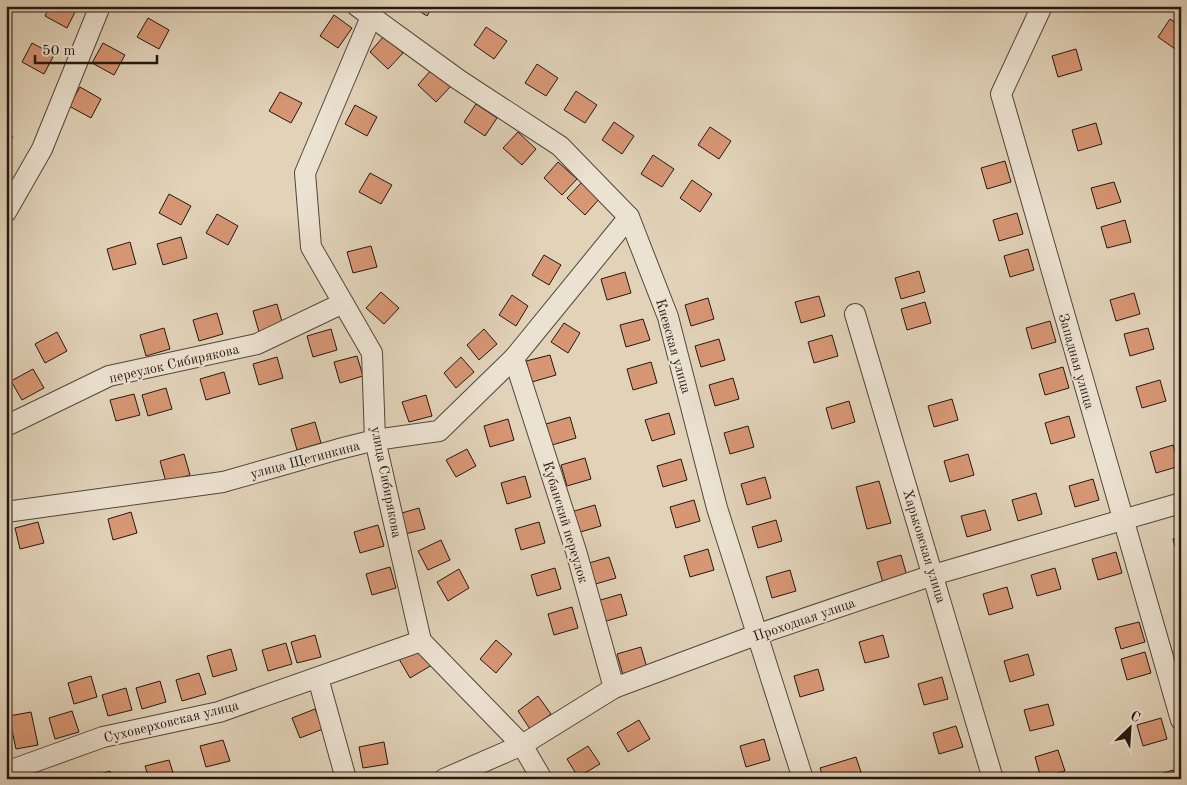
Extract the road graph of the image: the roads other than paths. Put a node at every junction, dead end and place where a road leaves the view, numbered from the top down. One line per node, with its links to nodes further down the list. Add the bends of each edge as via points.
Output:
1 (100, 6): 4 (street, via 42,149)
2 (1042, 6): 13 (street, Западная улица, via 1001,94)
3 (364, 11): 5 (street, Киевская улица, via 459,80 560,146); 6 (street, улица Сибирякова, via 306,174 311,247)
4 (6, 212)
5 (629, 217): 8 (street, улица Щетинкина); 15 (street, Киевская улица, via 668,318 717,508)
6 (343, 303): 9 (street, переулок Сибирякова, via 257,344 109,376); 10 (street, улица Сибирякова, via 372,353)
7 (855, 314): 14 (street, Харьковская улица)
8 (514, 358): 10 (street, улица Щетинкина, via 439,430); 18 (street, Кубанский переулок, via 576,551)
9 (6, 426)
10 (375, 440): 12 (street, улица Щетинкина, via 223,482); 16 (street, улица Сибирякова)
11 (1181, 503): 13 (street, Проходная улица)
12 (6, 512)
13 (1122, 519): 14 (street, Проходная улица); 19 (street, Западная улица)
14 (934, 575): 15 (street, Проходная улица); 26 (street, Харьковская улица)
15 (756, 635): 18 (street, Проходная улица); 25 (street, Киевская улица)
16 (422, 641): 17 (street, Суховерховская улица); 20 (street)
17 (318, 678): 21 (street, Суховерховская улица, via 219,712 103,737); 22 (street)
18 (614, 688): 20 (street, Проходная улица)
19 (1181, 720)
20 (522, 745): 23 (street, Проходная улица); 24 (street)
21 (6, 772)
22 (346, 779)
23 (444, 779)
24 (542, 779)
25 (803, 779)
26 (993, 779)

